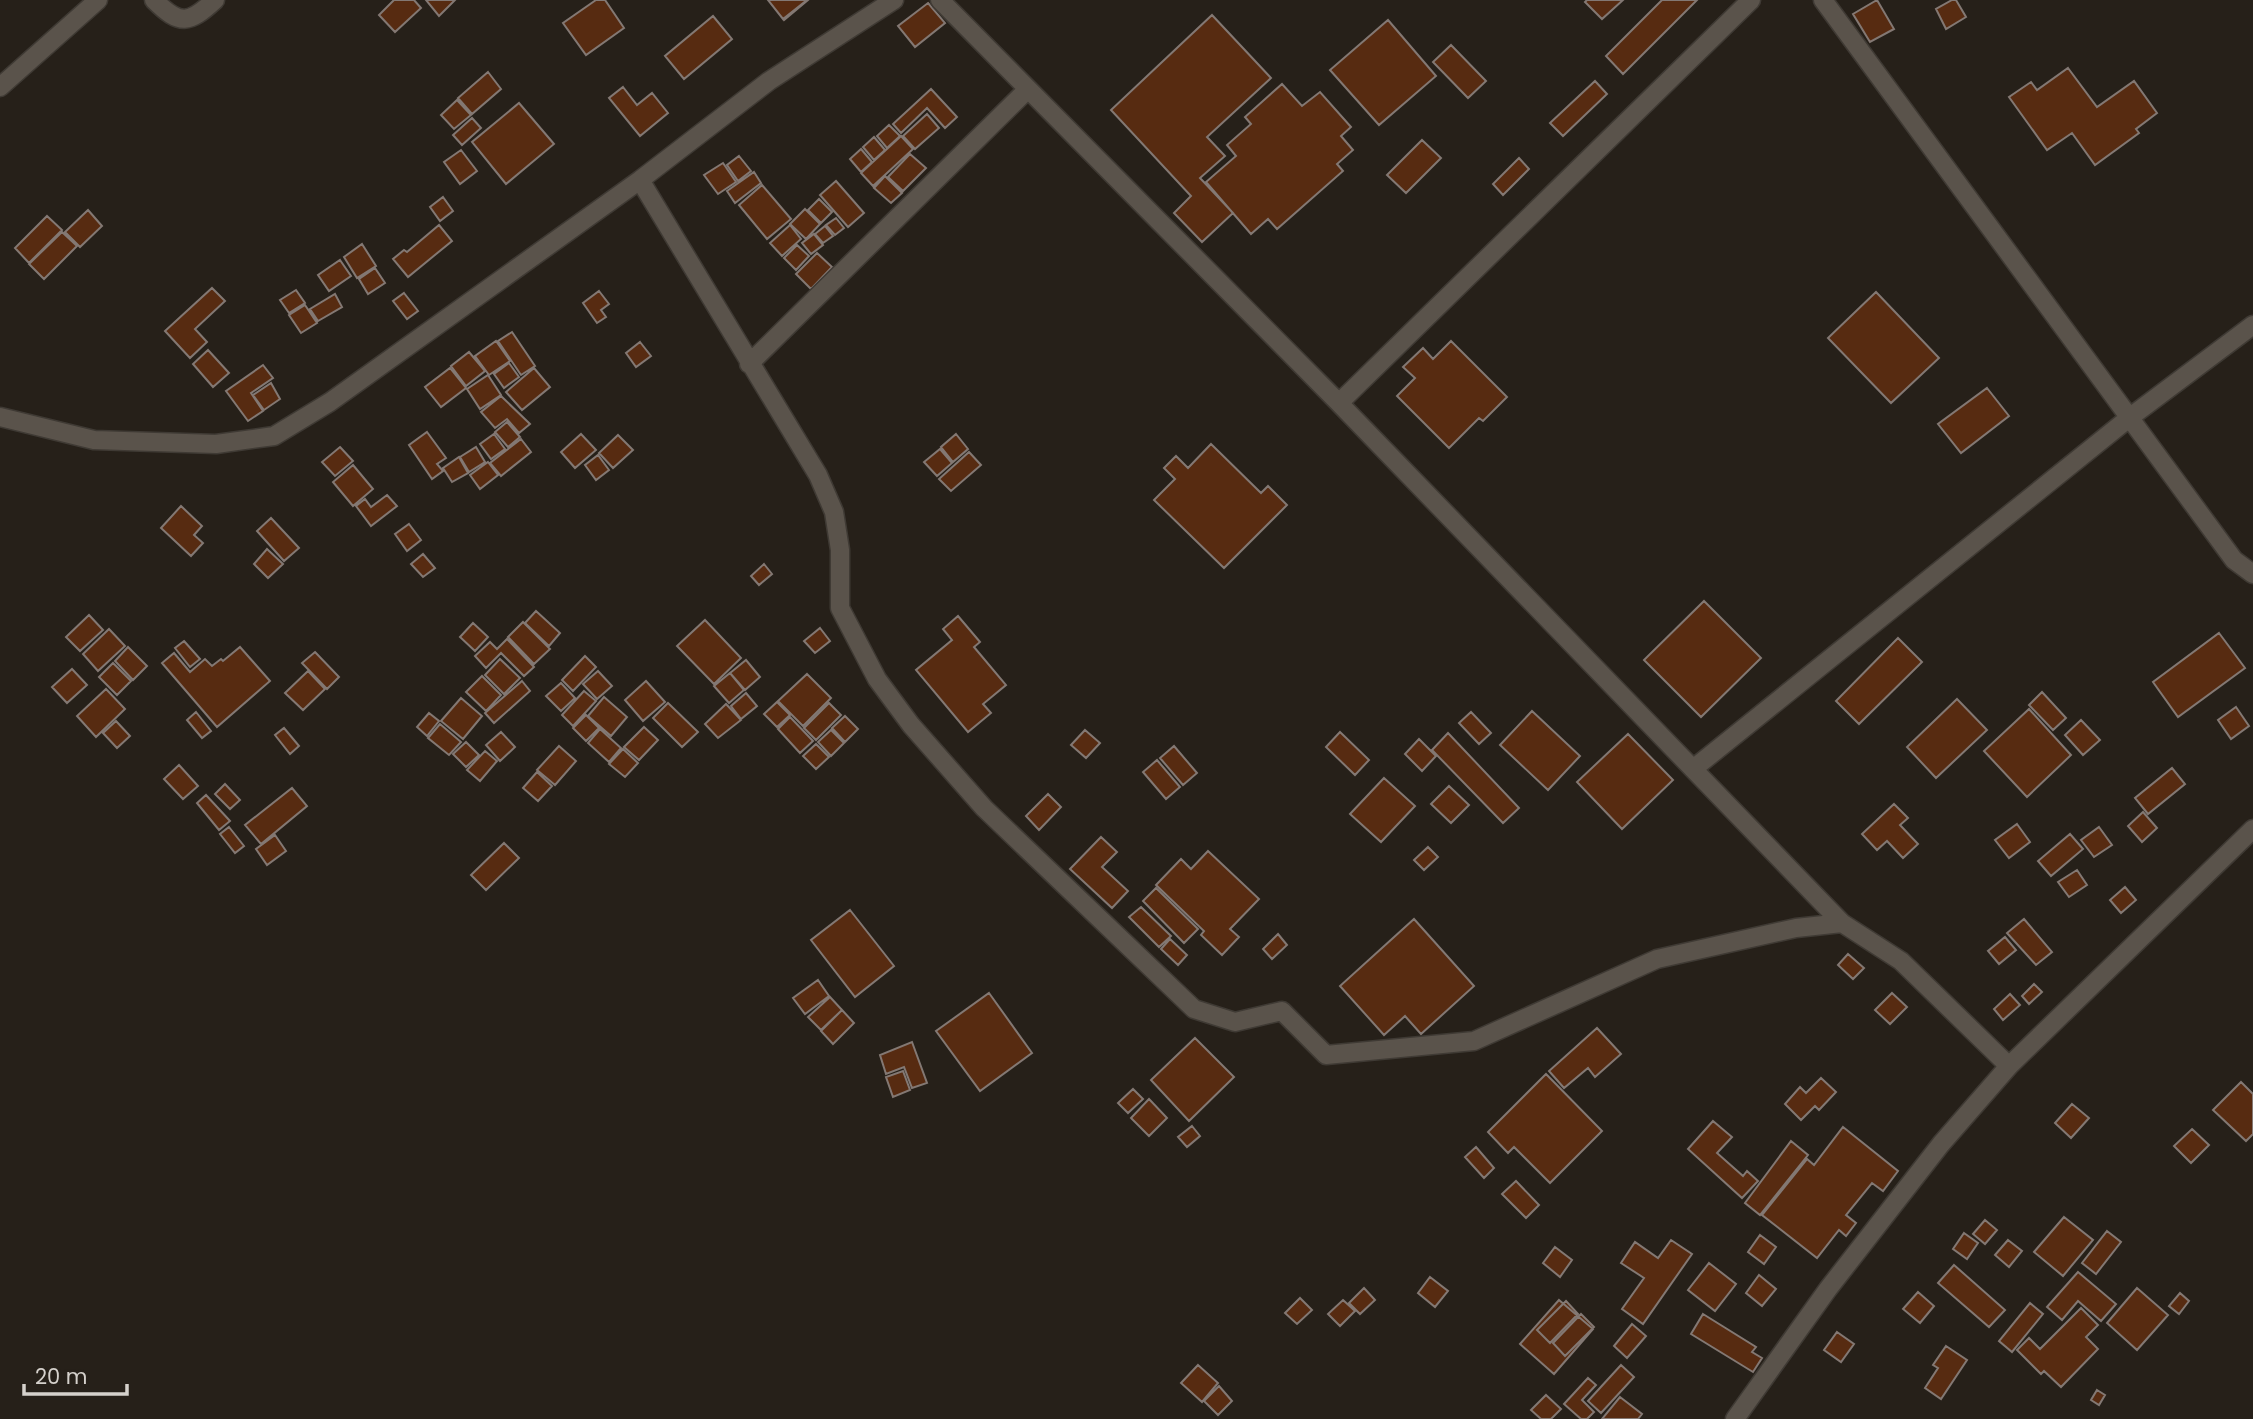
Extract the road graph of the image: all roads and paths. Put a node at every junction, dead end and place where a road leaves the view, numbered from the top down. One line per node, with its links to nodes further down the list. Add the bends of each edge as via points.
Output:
1 (98, 0): 8 (street)
2 (154, 0): 3 (street, via 170,16 184,20 199,15)
3 (215, 0)
4 (894, 0): 10 (street, via 769,80)
5 (940, 0): 9 (street)
6 (1751, 0): 13 (street)
7 (1822, 0): 15 (street)
8 (0, 87)
9 (1028, 89): 12 (street); 13 (street)
10 (640, 180): 12 (street); 14 (street, via 330,402 274,436 216,444 94,440)
11 (2253, 325): 15 (street)
12 (749, 364): 19 (street, via 818,475 834,512 840,550 840,608 877,679 984,808 1194,1009 1235,1022 1282,1010 1326,1055 1474,1041 1657,959 1796,928)
13 (1339, 403): 17 (street)
14 (0, 417)
15 (2129, 418): 16 (street, via 2234,560); 17 (street)
16 (2253, 574)
17 (1693, 769): 19 (street)
18 (2253, 829): 20 (street)
19 (1842, 923): 20 (street, via 1901,961)
20 (2009, 1066): 21 (street, via 1941,1144 1828,1289)
21 (1744, 1417)

